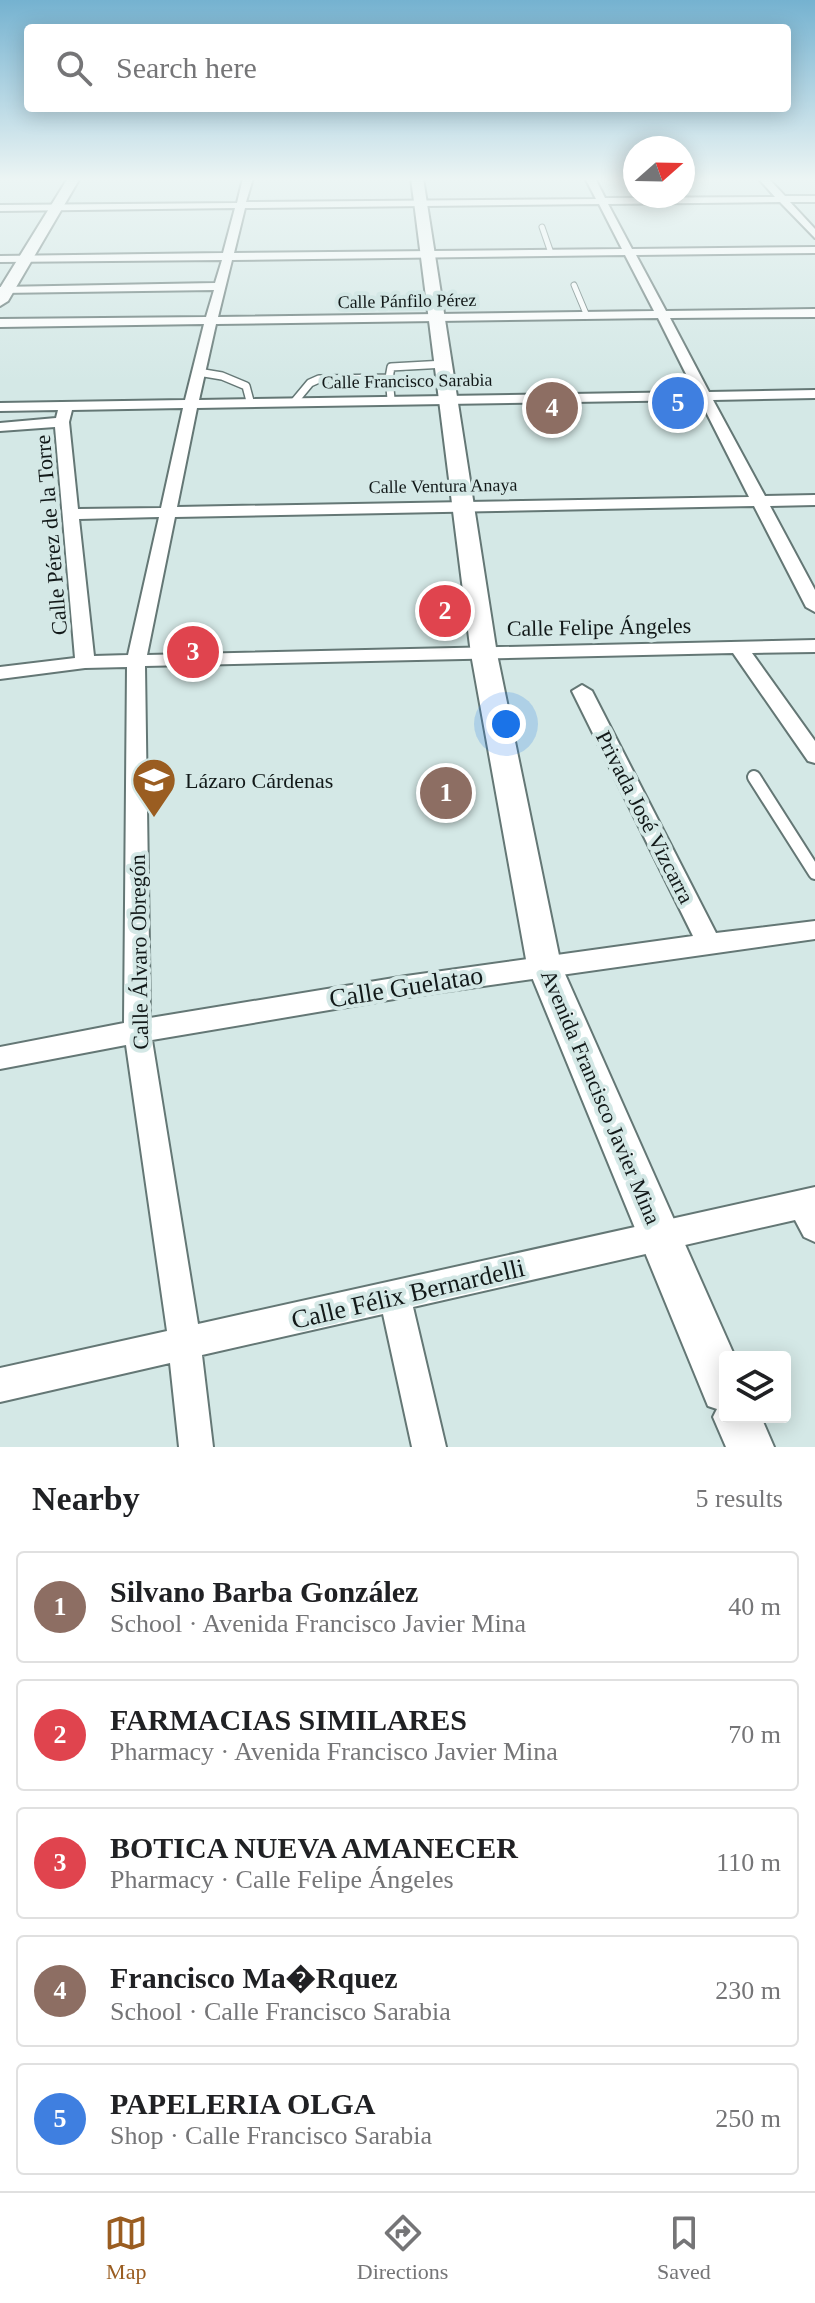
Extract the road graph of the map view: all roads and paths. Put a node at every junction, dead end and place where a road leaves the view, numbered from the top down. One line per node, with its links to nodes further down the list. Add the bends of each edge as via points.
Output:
1 (33, 246): 12 (main road)
2 (231, 246): 10 (street, Calle Álvaro Obregón)
3 (428, 246): 9 (main road, Avenida Francisco Javier Mina)
4 (548, 246): 8 (lane)
5 (626, 246): 7 (street)
6 (815, 250): 7 (street)
7 (629, 252): 8 (street); 17 (street)
8 (551, 253): 9 (street)
9 (429, 254): 10 (street); 19 (main road, Avenida Francisco Javier Mina)
10 (228, 257): 12 (street); 14 (street, Calle Álvaro Obregón)
11 (0, 259): 12 (street)
12 (25, 259): 15 (main road)
13 (574, 285): 18 (lane)
14 (221, 286): 15 (street); 20 (street, Calle Álvaro Obregón)
15 (2, 293)
16 (815, 313): 17 (street, Calle Pánfilo Pérez)
17 (662, 315): 18 (street, Calle Pánfilo Pérez); 26 (street)
18 (587, 316): 19 (street, Calle Pánfilo Pérez)
19 (438, 318): 20 (street, Calle Pánfilo Pérez); 22 (main road, Avenida Francisco Javier Mina)
20 (213, 321): 21 (street, Calle Pánfilo Pérez); 23 (street, Calle Álvaro Obregón)
21 (0, 323)
22 (445, 364): 24 (lane, via 391,367); 28 (main road, Avenida Francisco Javier Mina)
23 (198, 372): 29 (lane, via 239,382 246,386); 31 (street, Calle Álvaro Obregón)
24 (389, 378): 27 (lane); 30 (lane, via 319,379)
25 (815, 394): 26 (street, Calle Francisco Sarabia)
26 (704, 395): 28 (street, Calle Francisco Sarabia); 37 (street)
27 (391, 399): 28 (street, Calle Francisco Sarabia); 30 (street, Calle Francisco Sarabia)
28 (450, 399): 38 (main road, Avenida Francisco Javier Mina)
29 (250, 401): 30 (street, Calle Francisco Sarabia); 31 (street, Calle Francisco Sarabia)
30 (295, 401)
31 (193, 402): 32 (street, Calle Francisco Sarabia); 39 (street, Calle Álvaro Obregón)
32 (66, 404): 33 (street, Calle Francisco Sarabia); 34 (street, Calle Pérez de la Torre)
33 (0, 407)
34 (62, 422): 35 (street); 40 (street, Calle Pérez de la Torre)
35 (0, 427)
36 (815, 500): 37 (street, Calle Ventura Anaya)
37 (760, 501): 38 (street, Calle Ventura Anaya); 41 (street)
38 (466, 506): 39 (street, Calle Ventura Anaya); 44 (main road, Avenida Francisco Javier Mina)
39 (170, 511): 40 (street, Calle Ventura Anaya); 46 (street, Calle Álvaro Obregón)
40 (71, 514): 45 (street, Calle Pérez de la Torre)
41 (815, 607)
42 (815, 646): 43 (street, Calle Felipe Ángeles)
43 (739, 648): 44 (street, Calle Felipe Ángeles); 49 (street)
44 (484, 654): 46 (street, Calle Felipe Ángeles); 55 (main road, Avenida Francisco Javier Mina)
45 (85, 662): 46 (street, Calle Felipe Ángeles); 47 (street, Calle Felipe Ángeles)
46 (136, 662): 56 (street, Calle Álvaro Obregón)
47 (0, 673)
48 (582, 691): 54 (street, Privada José Vizcarra)
49 (806, 730): 50 (street)
50 (815, 756)
51 (754, 777): 52 (lane)
52 (815, 873)
53 (815, 930): 54 (street, Calle Guelatao)
54 (709, 944): 55 (street, Calle Guelatao)
55 (544, 965): 56 (street, Calle Guelatao); 59 (main road, Avenida Francisco Javier Mina)
56 (137, 1030): 57 (street, Calle Guelatao); 61 (street, Calle Álvaro Obregón)
57 (0, 1058)
58 (811, 1211): 59 (street, Calle Félix Bernardelli)
59 (660, 1236): 60 (street, Calle Félix Bernardelli); 62 (main road, Avenida Francisco Javier Mina)
60 (395, 1297): 61 (street, Calle Félix Bernardelli); 66 (street)
61 (185, 1345): 63 (street, Calle Félix Bernardelli); 65 (street, Calle Álvaro Obregón)
62 (719, 1375)
63 (0, 1385)
64 (740, 1423): 67 (main road)
65 (196, 1447)
66 (429, 1447)
67 (750, 1447)

